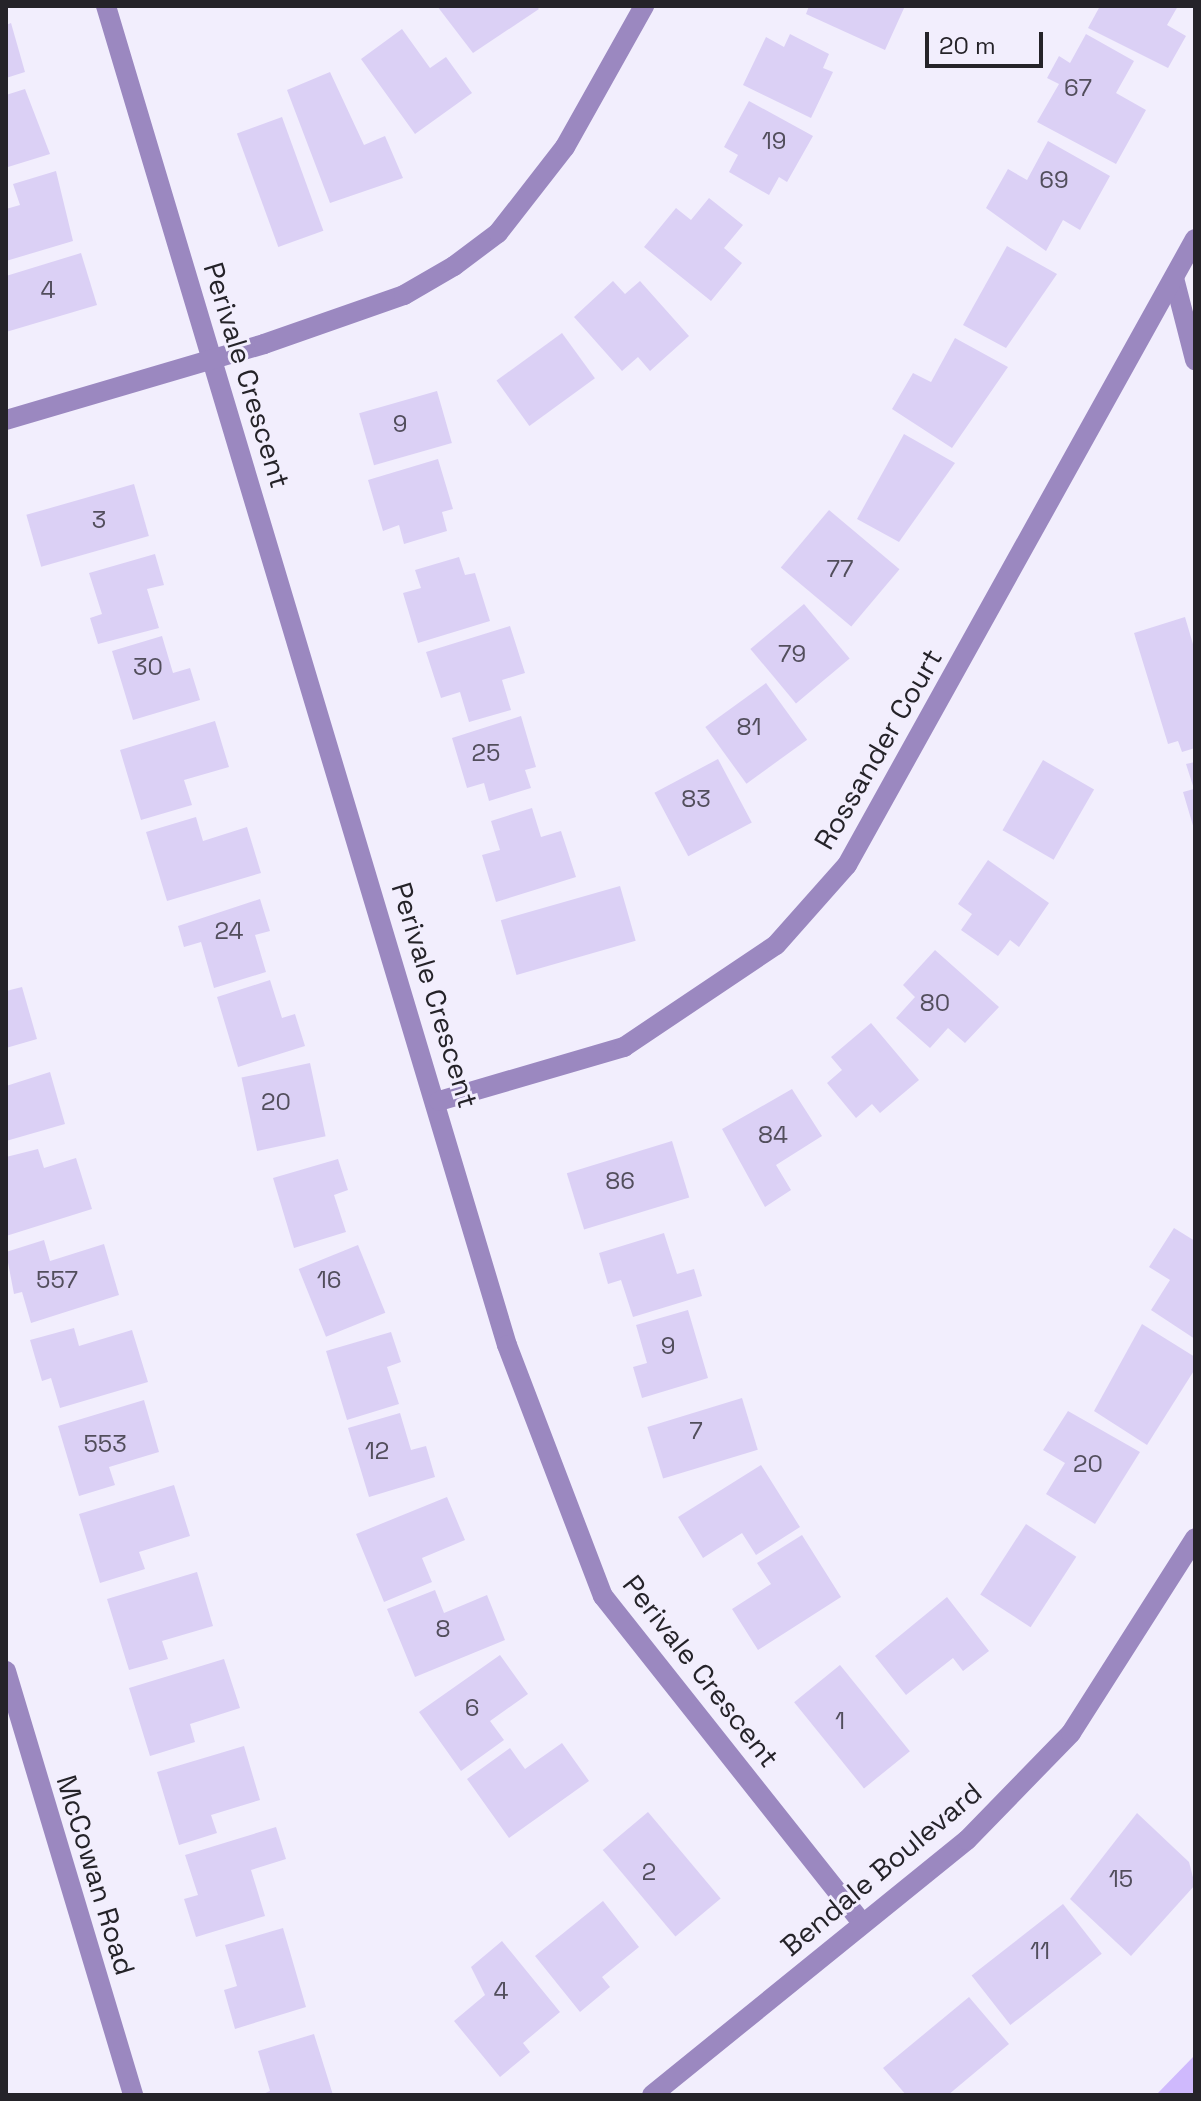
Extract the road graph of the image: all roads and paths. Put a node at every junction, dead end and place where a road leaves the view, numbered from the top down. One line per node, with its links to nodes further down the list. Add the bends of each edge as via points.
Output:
1 (106, 6): 5 (street, Perivale Crescent)
2 (644, 6): 5 (street, via 565,147 498,233 404,295)
3 (1195, 239): 4 (street, Rossander Court)
4 (1174, 278): 6 (street); 8 (street, Rossander Court, via 837,876 776,945 624,1047)
5 (212, 355): 7 (street); 8 (street, Perivale Crescent)
6 (1195, 360)
7 (6, 420)
8 (439, 1101): 11 (street, Perivale Crescent, via 507,1345 603,1596)
9 (1195, 1538): 11 (street, Bendale Boulevard, via 1071,1733 967,1840)
10 (6, 1671): 12 (street, McCowan Road)
11 (862, 1923): 13 (street, Bendale Boulevard)
12 (133, 2095)
13 (652, 2095)

